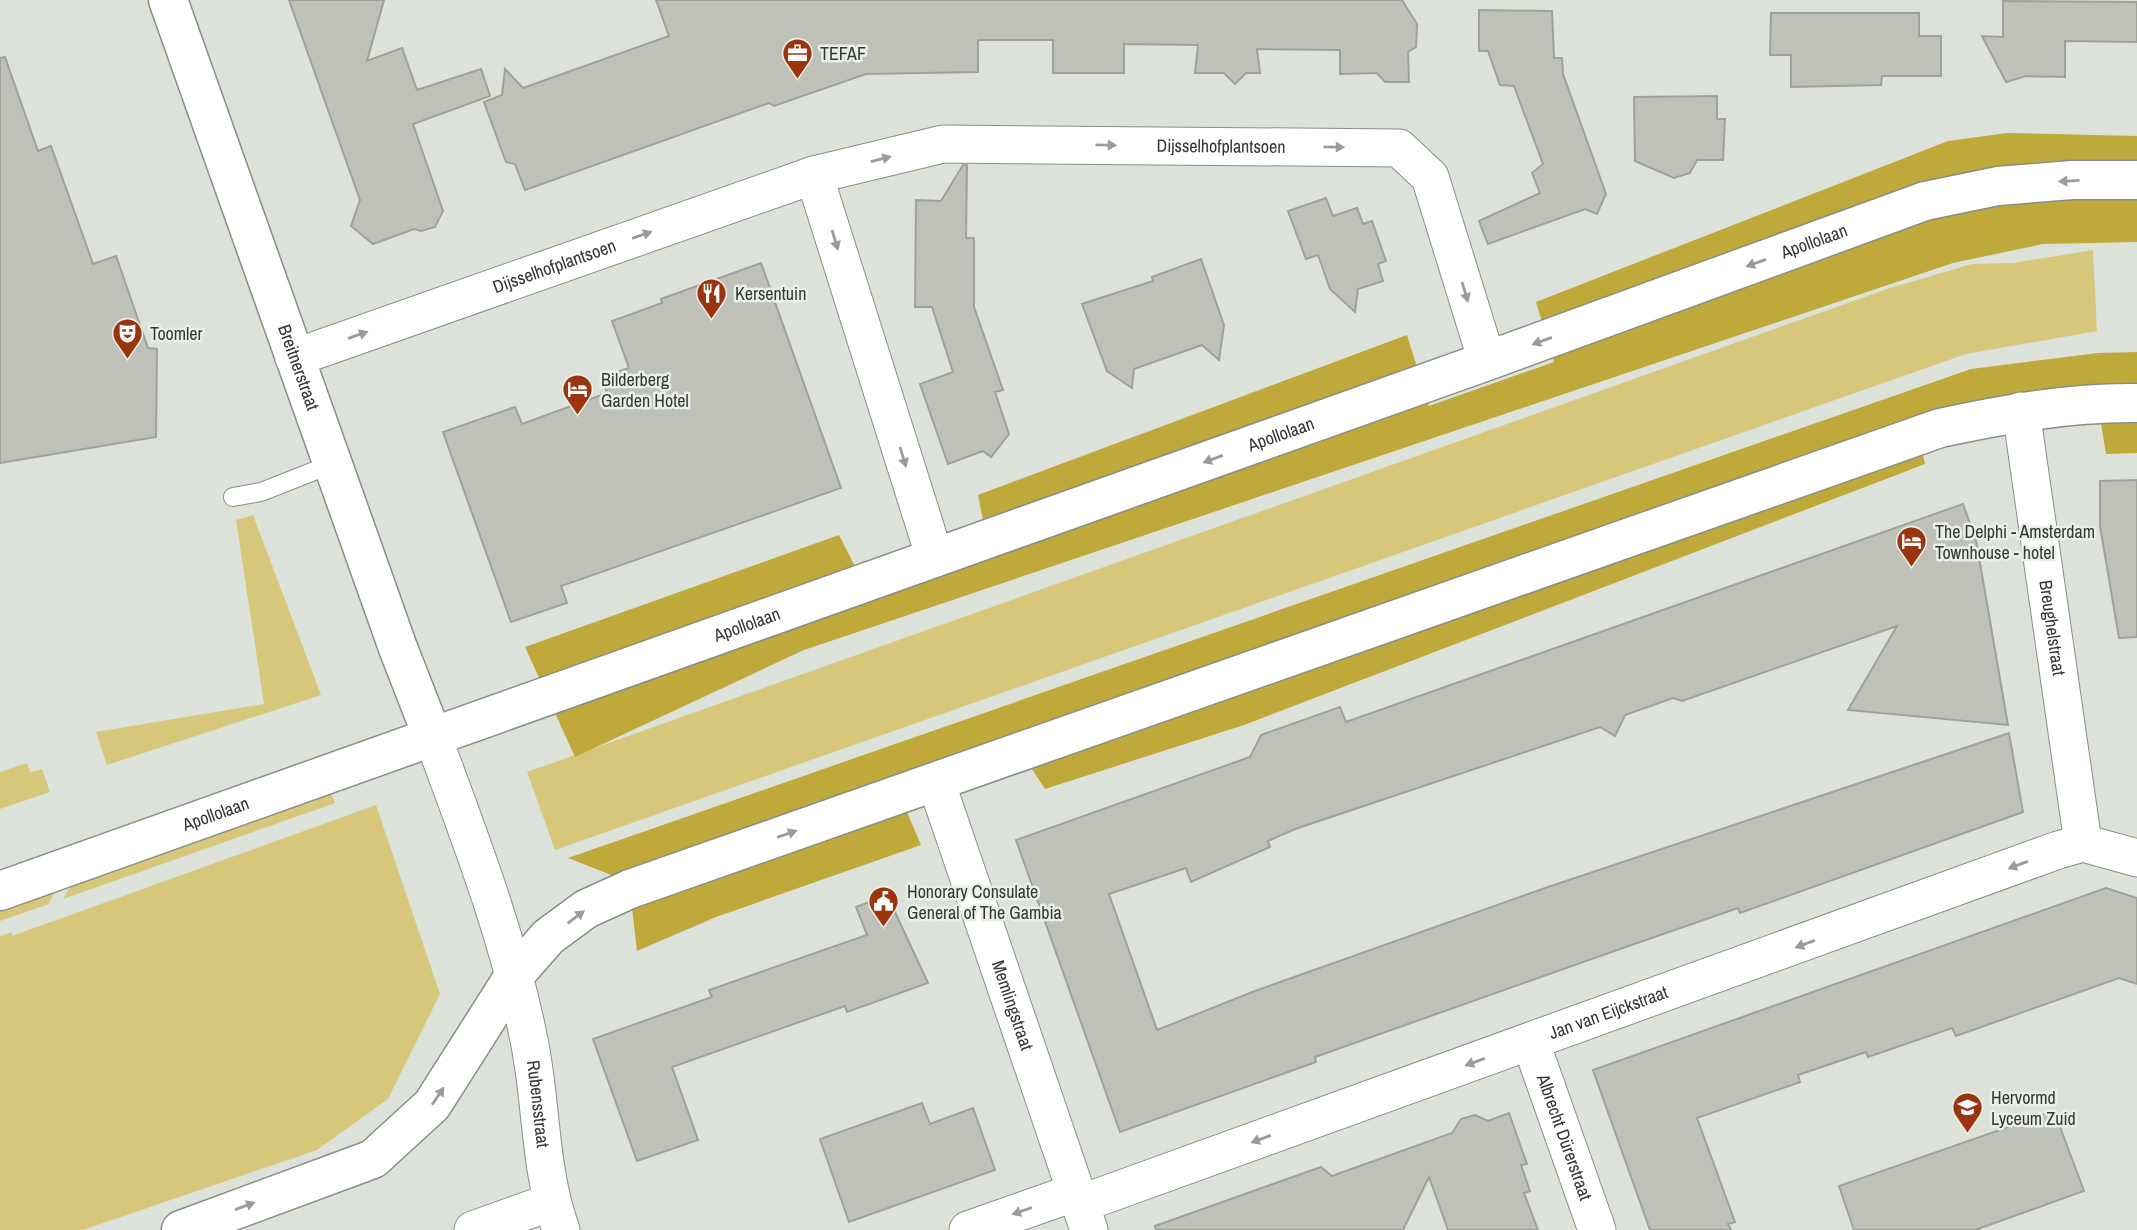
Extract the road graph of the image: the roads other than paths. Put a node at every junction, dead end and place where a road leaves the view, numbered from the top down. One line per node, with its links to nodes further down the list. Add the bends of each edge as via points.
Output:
1 (168, 0): 4 (street, Breitnerstraat)
2 (814, 175): 4 (street, Dijsselhofplantsoen, one-way to 2); 5 (street, Dijsselhofplantsoen, one-way to 5, via 943,144 1399,148 1430,177); 10 (street, one-way to 10)
3 (2137, 180): 5 (street, Apollolaan, one-way to 5, via 1998,186 1925,201)
4 (294, 358): 8 (street, Breitnerstraat)
5 (1487, 361): 10 (street, Apollolaan, one-way to 10)
6 (2137, 403): 7 (street, via 2096,402)
7 (2021, 411): 12 (street, via 1940,428); 13 (street, Breughelstraat)
8 (332, 464): 9 (lane); 11 (street, Breitnerstraat)
9 (233, 498)
10 (935, 558): 11 (street, Apollolaan)
11 (432, 735): 15 (street, Apollolaan); 16 (street)
12 (936, 782): 16 (street, one-way to 12, via 548,937 586,909 630,889); 18 (street, Memlingstraat)
13 (2082, 843): 14 (street); 17 (street, Jan van Eijckstraat, one-way to 17)
14 (2137, 858)
15 (0, 891)
16 (514, 976): 19 (street, Rubensstraat, via 530,1042); 20 (street, one-way to 16, via 373,1159 432,1105)
17 (1531, 1043): 18 (street, Jan van Eijckstraat, one-way to 18); 23 (street, Albrecht Dürerstraat)
18 (1082, 1208): 22 (street, Jan van Eijckstraat, one-way to 22)
19 (556, 1216): 21 (street)
20 (181, 1230)
21 (472, 1230)
22 (968, 1230)
23 (1597, 1230)

